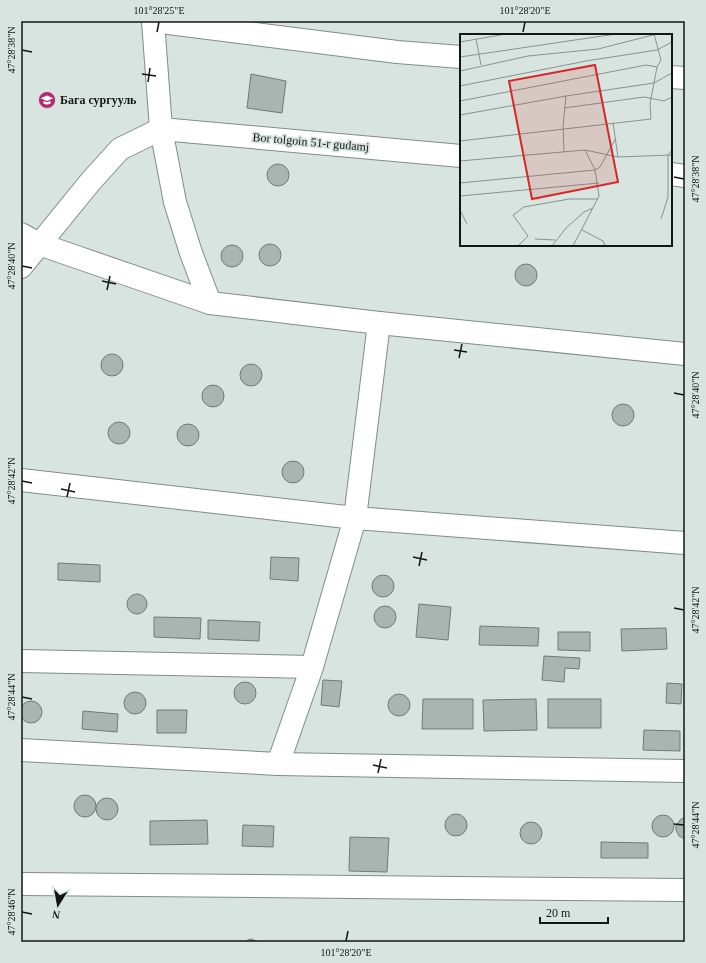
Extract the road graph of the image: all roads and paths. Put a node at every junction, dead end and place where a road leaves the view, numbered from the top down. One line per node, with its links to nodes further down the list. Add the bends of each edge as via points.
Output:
1 (153, 21): 2 (street); 5 (street)
2 (460, 58)
3 (672, 77): 4 (street)
4 (685, 78)
5 (161, 129): 6 (street, Bor tolgoin 51-r gudamj); 9 (street, via 120,149 91,181); 11 (street, via 175,202)
6 (460, 156)
7 (672, 174): 8 (street)
8 (685, 176)
9 (30, 239): 10 (street); 11 (street)
10 (21, 267)
11 (210, 303): 12 (street)
12 (380, 323): 13 (street); 15 (street)
13 (685, 354)
14 (21, 480): 15 (street)
15 (355, 518): 16 (street); 18 (street)
16 (685, 543)
17 (21, 661): 18 (street)
18 (312, 667): 20 (street)
19 (21, 750): 20 (street)
20 (278, 764): 21 (street)
21 (685, 771)
22 (21, 884): 23 (street)
23 (685, 890)

